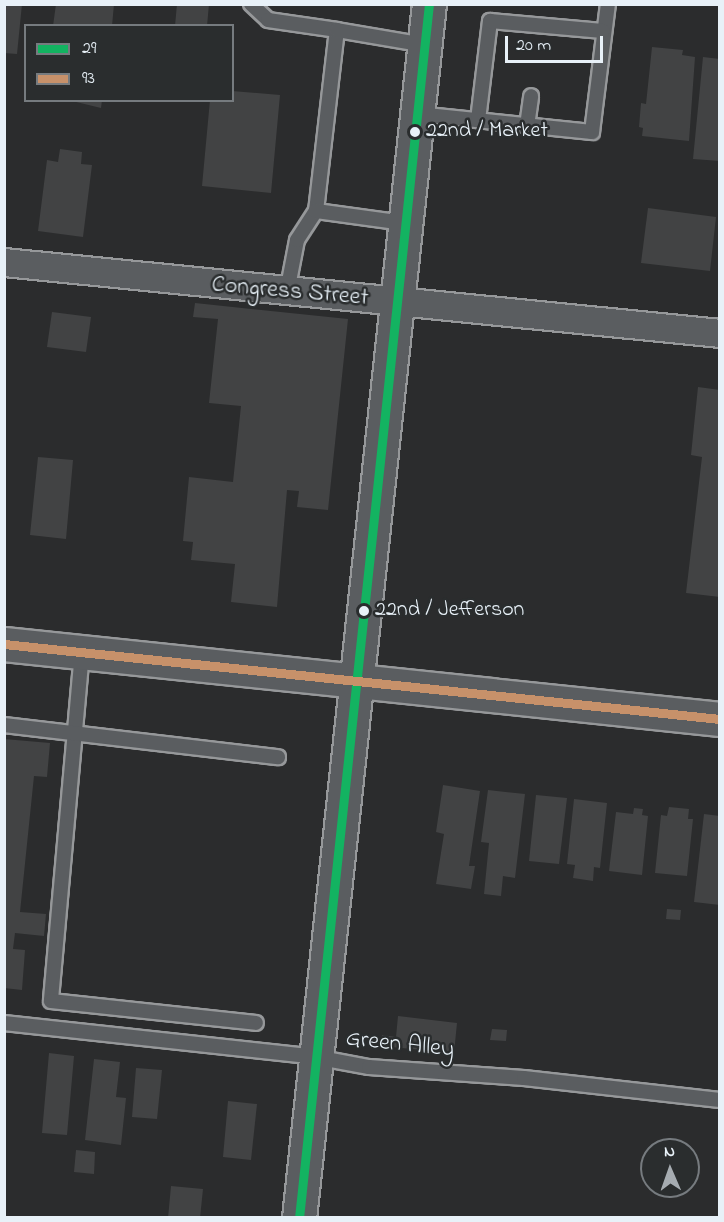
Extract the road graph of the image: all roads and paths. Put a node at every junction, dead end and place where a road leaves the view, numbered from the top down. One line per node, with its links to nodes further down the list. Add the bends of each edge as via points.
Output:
1 (251, 4): 4 (lane, via 267,20)
2 (429, 4): 6 (main road)
3 (608, 4): 5 (lane)
4 (337, 30): 6 (lane); 11 (lane)
5 (603, 31): 9 (lane, via 538,32 490,21); 10 (lane, via 592,132)
6 (424, 45): 8 (main road)
7 (531, 96): 10 (lane)
8 (417, 114): 9 (lane); 12 (main road)
9 (478, 120): 10 (lane)
10 (527, 126)
11 (316, 211): 12 (lane); 14 (lane, via 297,240)
12 (404, 223): 15 (main road)
13 (4, 262): 14 (street, Congress Street)
14 (287, 292): 15 (street, Congress Street)
15 (395, 301): 16 (street, Congress Street); 19 (main road)
16 (720, 333)
17 (4, 644): 18 (main road)
18 (82, 652): 19 (main road); 22 (lane)
19 (355, 680): 20 (main road); 26 (main road)
20 (720, 719)
21 (4, 725): 22 (lane)
22 (75, 733): 23 (lane); 25 (lane, via 51,1002)
23 (278, 757)
24 (4, 1023): 26 (lane, Green Alley)
25 (256, 1023)
26 (315, 1057): 27 (lane, Green Alley, via 369,1067 524,1078); 28 (main road)
27 (720, 1100)
28 (299, 1218)

